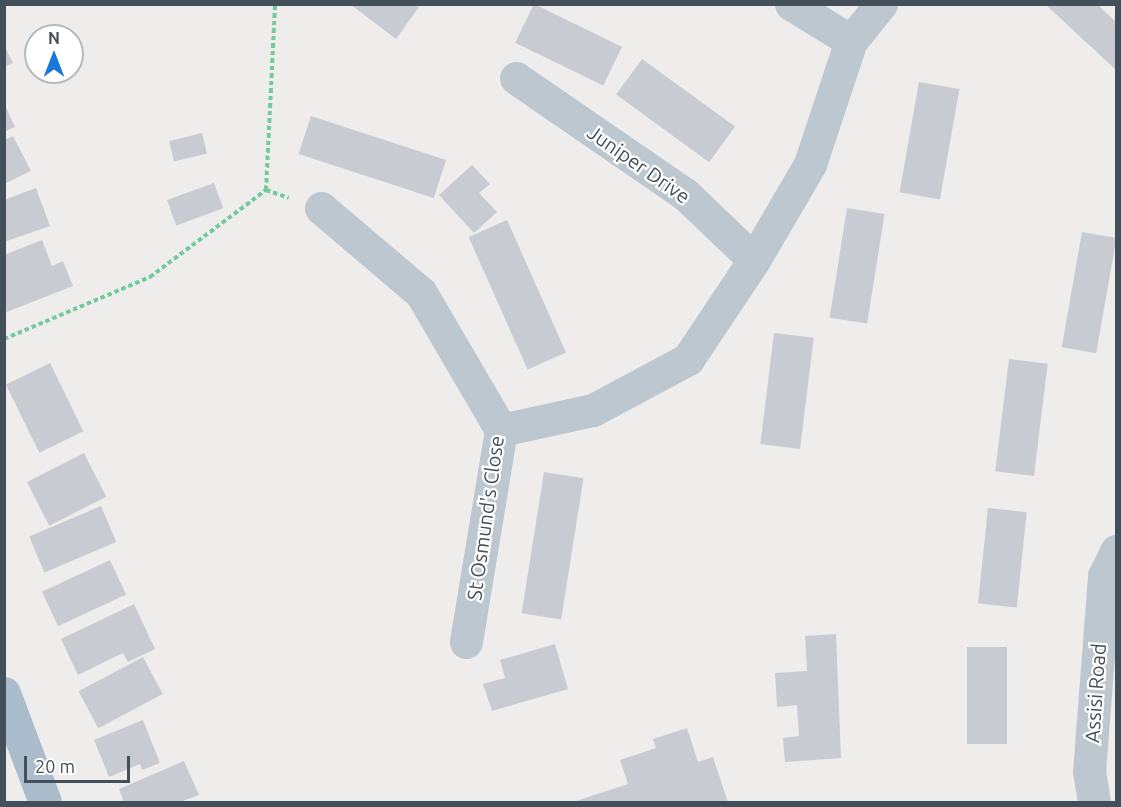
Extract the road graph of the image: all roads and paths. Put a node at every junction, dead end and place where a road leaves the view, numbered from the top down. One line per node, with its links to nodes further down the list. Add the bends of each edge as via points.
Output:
1 (275, 4): 8 (path, via 267,190 150,277)
2 (791, 4): 4 (street)
3 (881, 4): 4 (street)
4 (851, 41): 7 (street, via 810,164)
5 (516, 78): 7 (street, Juniper Drive, via 685,194)
6 (321, 208): 9 (street, St Osmund's Close, via 421,293)
7 (754, 260): 9 (street, via 688,359 593,410)
8 (4, 339)
9 (501, 430): 11 (street, St Osmund's Close)
10 (1116, 551): 14 (street, Assisi Road, via 1104,576 1089,772)
11 (466, 642)
12 (4, 693): 13 (main road)
13 (45, 802)
14 (1094, 802)

